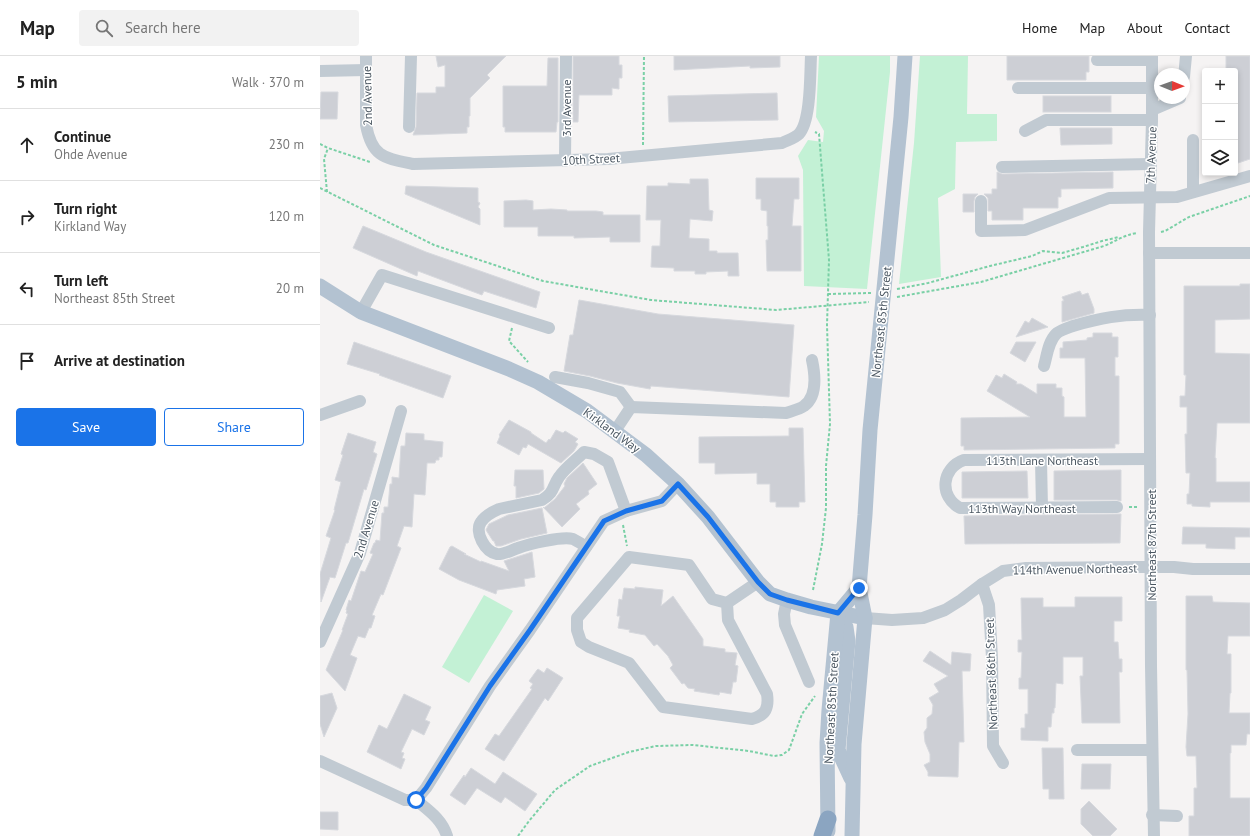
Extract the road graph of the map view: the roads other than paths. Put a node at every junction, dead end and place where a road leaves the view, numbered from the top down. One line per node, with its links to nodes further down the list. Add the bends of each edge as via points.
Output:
1 (366, 56): 10 (street, 2nd Avenue)
2 (411, 56): 16 (street)
3 (566, 56): 20 (street, 3rd Avenue)
4 (811, 56): 20 (street, 10th Street, via 805,132 782,143)
5 (905, 56): 53 (main road, Northeast 85th Street, via 902,118 870,430)
6 (1186, 56): 9 (street)
7 (1152, 58): 8 (street); 13 (street, 7th Avenue)
8 (1096, 60)
9 (1185, 68)
10 (366, 70): 11 (street); 19 (street, 2nd Avenue, via 368,137 374,149)
11 (320, 71)
12 (1018, 88): 13 (street)
13 (1152, 88): 15 (street, 7th Avenue)
14 (1170, 104): 15 (street)
15 (1152, 115): 17 (street, via 1046,120); 21 (street, 7th Avenue)
16 (409, 127)
17 (1025, 131)
18 (1193, 140): 24 (street)
19 (382, 156): 20 (street, 10th Street, via 413,164)
20 (565, 161)
21 (1150, 164): 22 (street); 25 (street, 7th Avenue)
22 (1002, 167)
23 (1250, 176): 24 (street)
24 (1194, 192): 25 (street, via 1177,197)
25 (1149, 197): 26 (street, via 1109,198 1026,230 981,231); 27 (street, 7th Avenue)
26 (981, 201)
27 (1149, 253): 28 (street); 31 (street, Northeast 87th Street)
28 (1250, 253)
29 (320, 286): 30 (main road, Kirkland Way)
30 (361, 312): 32 (street, via 382,275); 40 (main road, Kirkland Way, via 538,382)
31 (1150, 315): 34 (street, via 1133,314 1097,319 1065,329 1055,334); 41 (street, Northeast 87th Street)
32 (549, 328)
33 (812, 360): 37 (street, via 815,376 812,395 805,406 786,413)
34 (1044, 366)
35 (555, 377): 37 (street, via 620,392)
36 (360, 401): 39 (street)
37 (631, 407): 40 (street)
38 (401, 411): 58 (street, 2nd Avenue, via 360,552)
39 (320, 415)
40 (615, 431): 44 (main road, Kirkland Way)
41 (1150, 459): 42 (street, 113th Lane Northeast); 49 (street, Northeast 87th Street)
42 (1041, 460): 43 (street, 113th Lane Northeast, via 964,460 951,467); 46 (street)
43 (945, 481): 46 (street, 113th Way Northeast, via 947,496 960,508)
44 (678, 484): 47 (street, via 662,501); 51 (main road, Kirkland Way, via 708,517)
45 (1117, 507): 46 (street, 113th Way Northeast)
46 (1042, 508)
47 (624, 516): 48 (street, via 604,521); 48 (street, via 608,462 584,452 559,477 548,496 542,500 498,509 479,526 482,541 489,550 497,554 555,540 572,539)
48 (586, 547): 65 (street, via 490,686)
49 (1151, 567): 50 (street, 114th Avenue Northeast); 52 (street, 114th Avenue Northeast, via 1026,568 1003,571); 61 (street, Northeast 87th Street)
50 (1250, 569)
51 (758, 582): 54 (main road, Kirkland Way, via 770,594); 55 (street)
52 (982, 584): 57 (street, 114th Avenue Northeast, via 945,610 923,618); 63 (street, Northeast 86th Street, via 989,605 993,746)
53 (859, 588): 56 (main road); 57 (main road, Northeast 85th Street)
54 (787, 600): 56 (main road, Kirkland Way); 59 (street, via 784,625)
55 (727, 603): 55 (street, via 712,599 689,565 629,557 577,618 577,630 581,642 629,663 663,707 752,719 761,717 766,711 767,694 728,620)
56 (838, 613): 57 (main road, Kirkland Way); 64 (main road, via 846,627 848,641 838,750); 68 (main road, Northeast 85th Street, via 828,723)
57 (865, 618): 64 (main road, Northeast 85th Street)
58 (320, 642)
59 (809, 682)
60 (1077, 750): 61 (street)
61 (1152, 750): 66 (street, Northeast 87th Street)
62 (320, 761): 65 (street, via 405,800)
63 (1003, 763)
64 (853, 781): 72 (main road, Northeast 85th Street)
65 (416, 800): 69 (street, via 436,816)
66 (1152, 815): 67 (street); 73 (street, Northeast 87th Street)
67 (1177, 816)
68 (828, 819): 70 (highway); 71 (main road, Northeast 85th Street)
69 (447, 836)
70 (822, 836)
71 (827, 836)
72 (852, 836)
73 (1154, 836)

